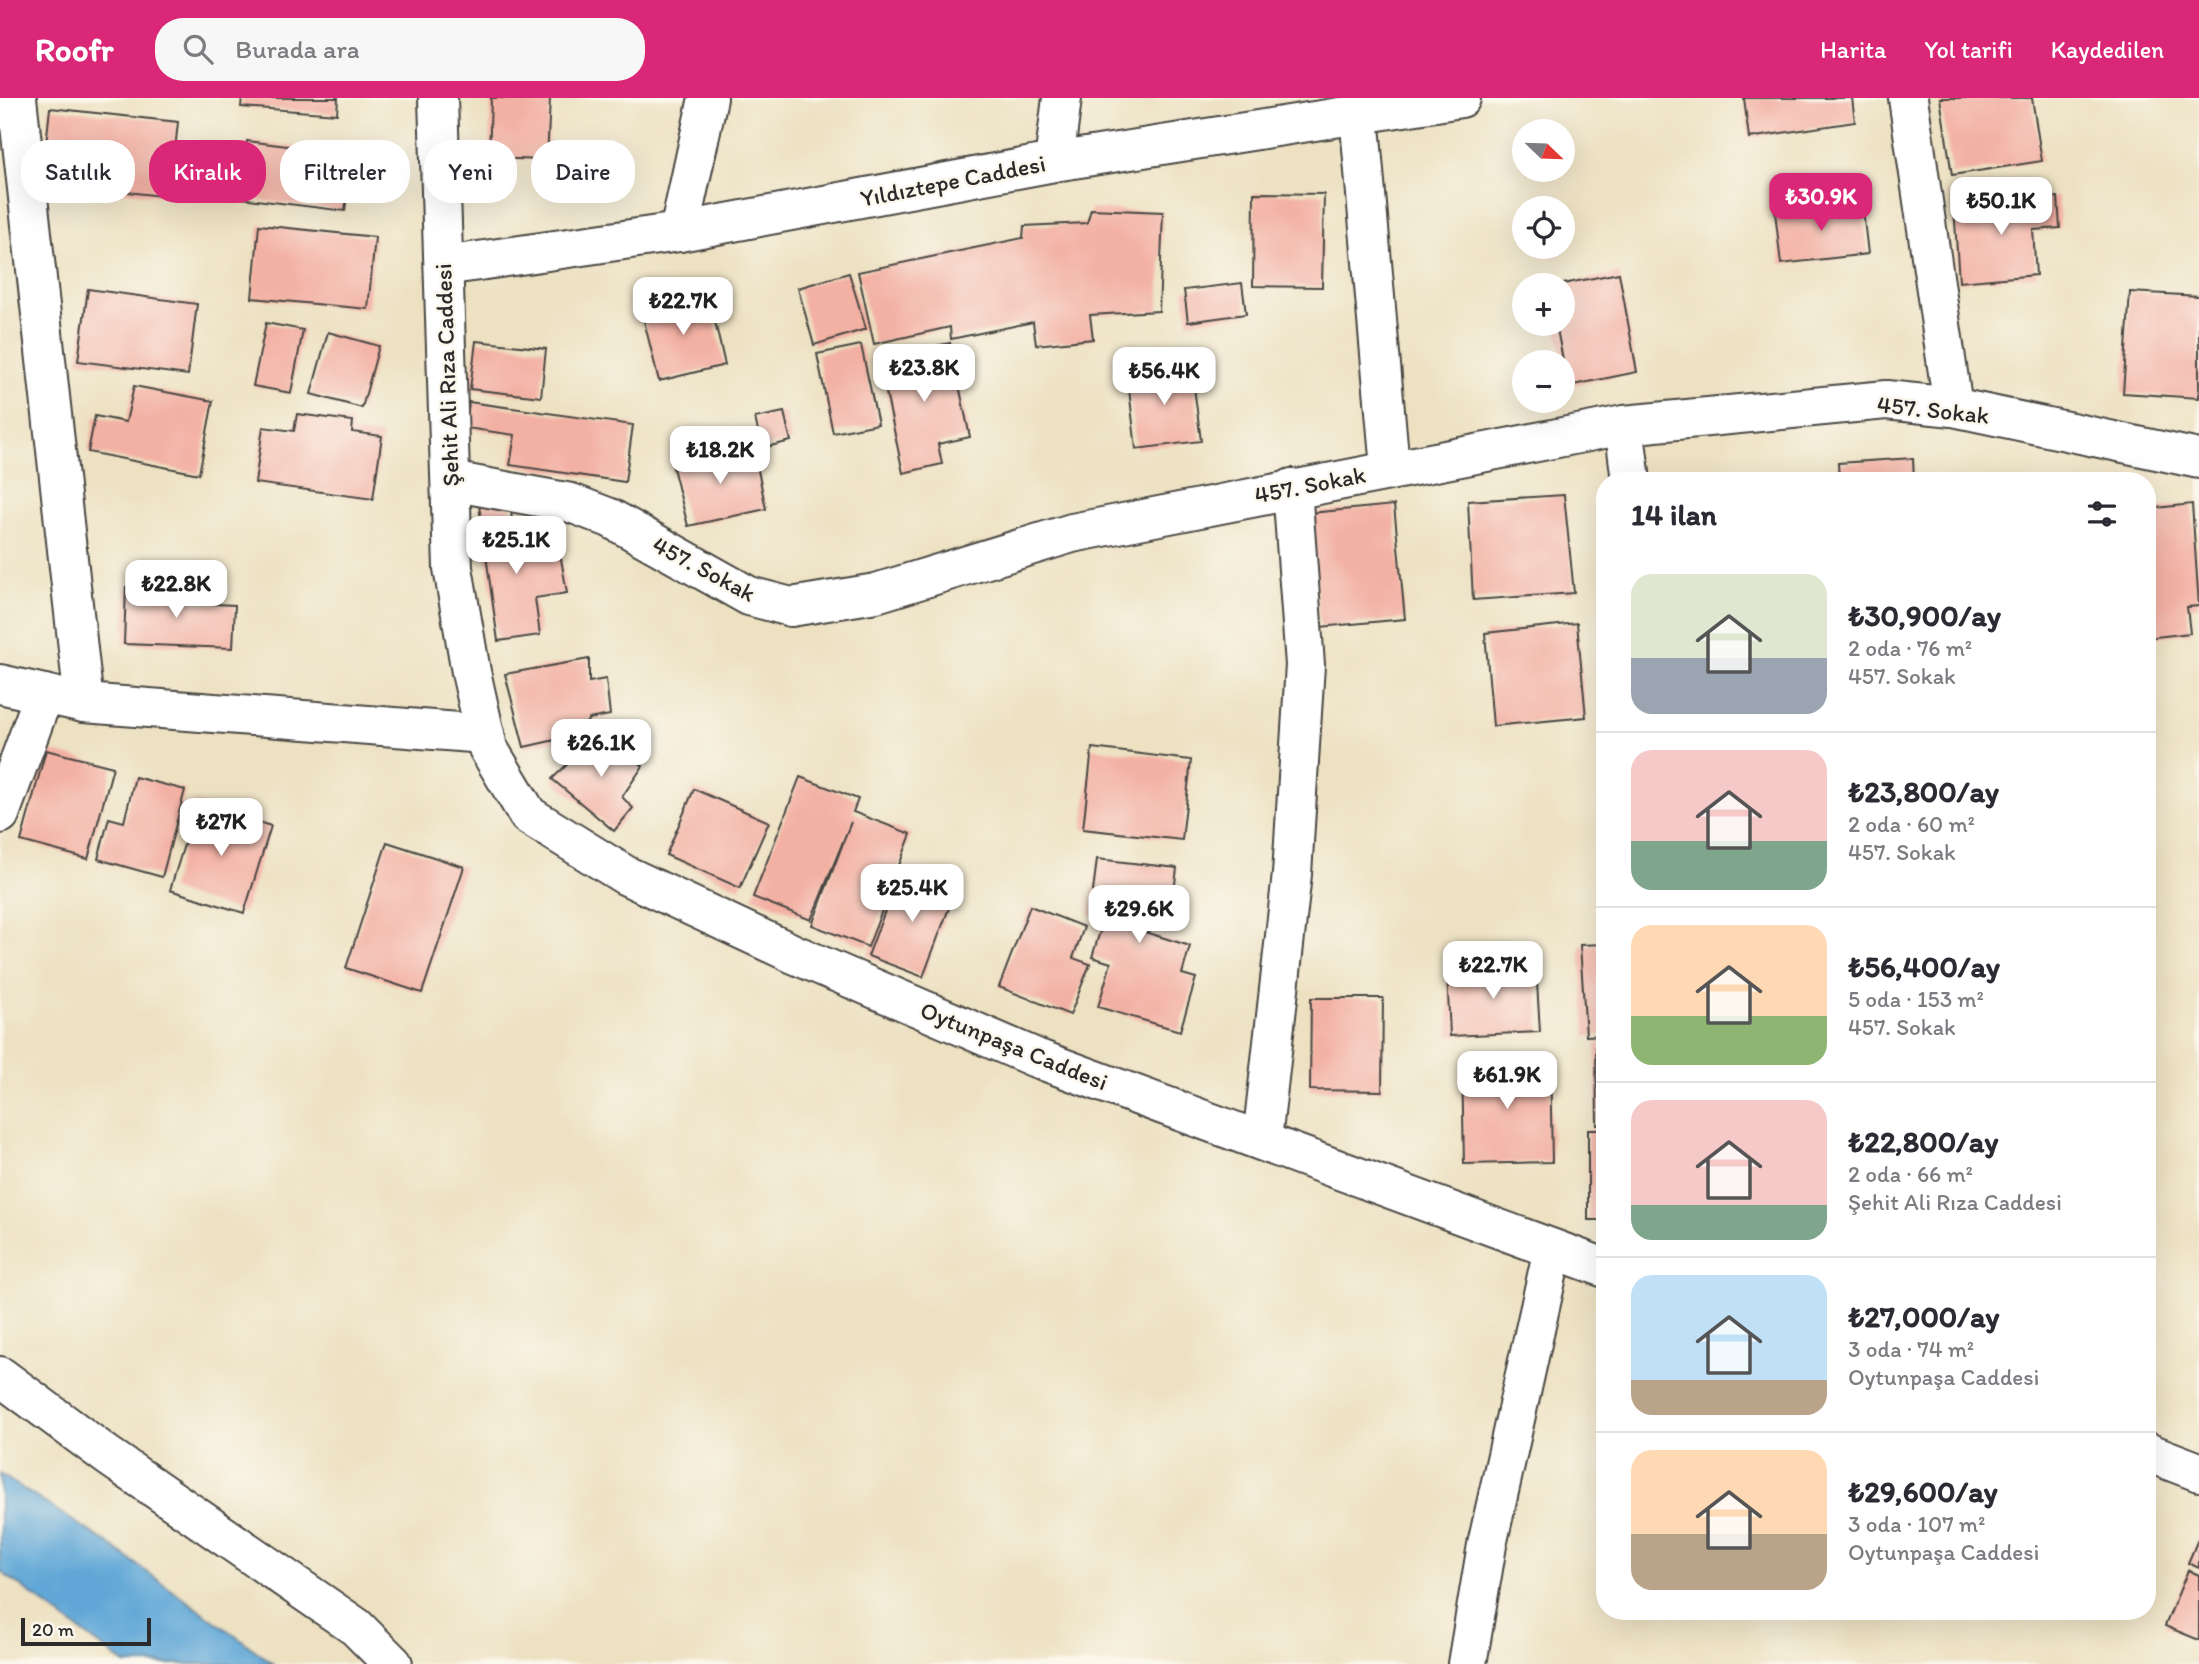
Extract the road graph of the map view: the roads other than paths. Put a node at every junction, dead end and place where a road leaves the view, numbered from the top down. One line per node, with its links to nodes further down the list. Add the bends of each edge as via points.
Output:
1 (17, 98): 20 (street)
2 (438, 98): 10 (street, Şehit Ali Rıza Caddesi)
3 (708, 98): 9 (street)
4 (1062, 98): 8 (street)
5 (1908, 98): 11 (street)
6 (1449, 99): 7 (street, Yıldıztepe Caddesi)
7 (1359, 114): 8 (street, Yıldıztepe Caddesi); 14 (street)
8 (1054, 162): 9 (street, Yıldıztepe Caddesi)
9 (679, 232): 10 (street, Yıldıztepe Caddesi)
10 (444, 265): 16 (street, Şehit Ali Rıza Caddesi)
11 (1953, 407): 12 (street, 457. Sokak, via 1886,400); 13 (street, 457. Sokak)
12 (1624, 425): 14 (street, 457. Sokak); 15 (street)
13 (2199, 459)
14 (1390, 468): 17 (street, 457. Sokak)
15 (1630, 472)
16 (451, 481): 17 (street, 457. Sokak, via 571,503 610,518 749,596 791,607 876,593 1072,533); 21 (street, Şehit Ali Rıza Caddesi, via 453,568)
17 (1292, 488): 23 (street, via 1305,665 1292,874)
18 (0, 684): 19 (street)
19 (44, 694): 20 (street); 22 (street)
20 (83, 703): 21 (street)
21 (485, 734): 23 (street, Oytunpaşa Caddesi, via 488,748 528,815 625,875 1036,1058)
22 (0, 814)
23 (1262, 1140): 24 (street, Oytunpaşa Caddesi)
24 (1553, 1249): 25 (street, Oytunpaşa Caddesi); 30 (street, via 1487,1545)
25 (1596, 1265)
26 (0, 1376): 29 (street, via 356,1627)
27 (2156, 1455): 28 (street)
28 (2199, 1472)
29 (393, 1664)
30 (1467, 1664)

